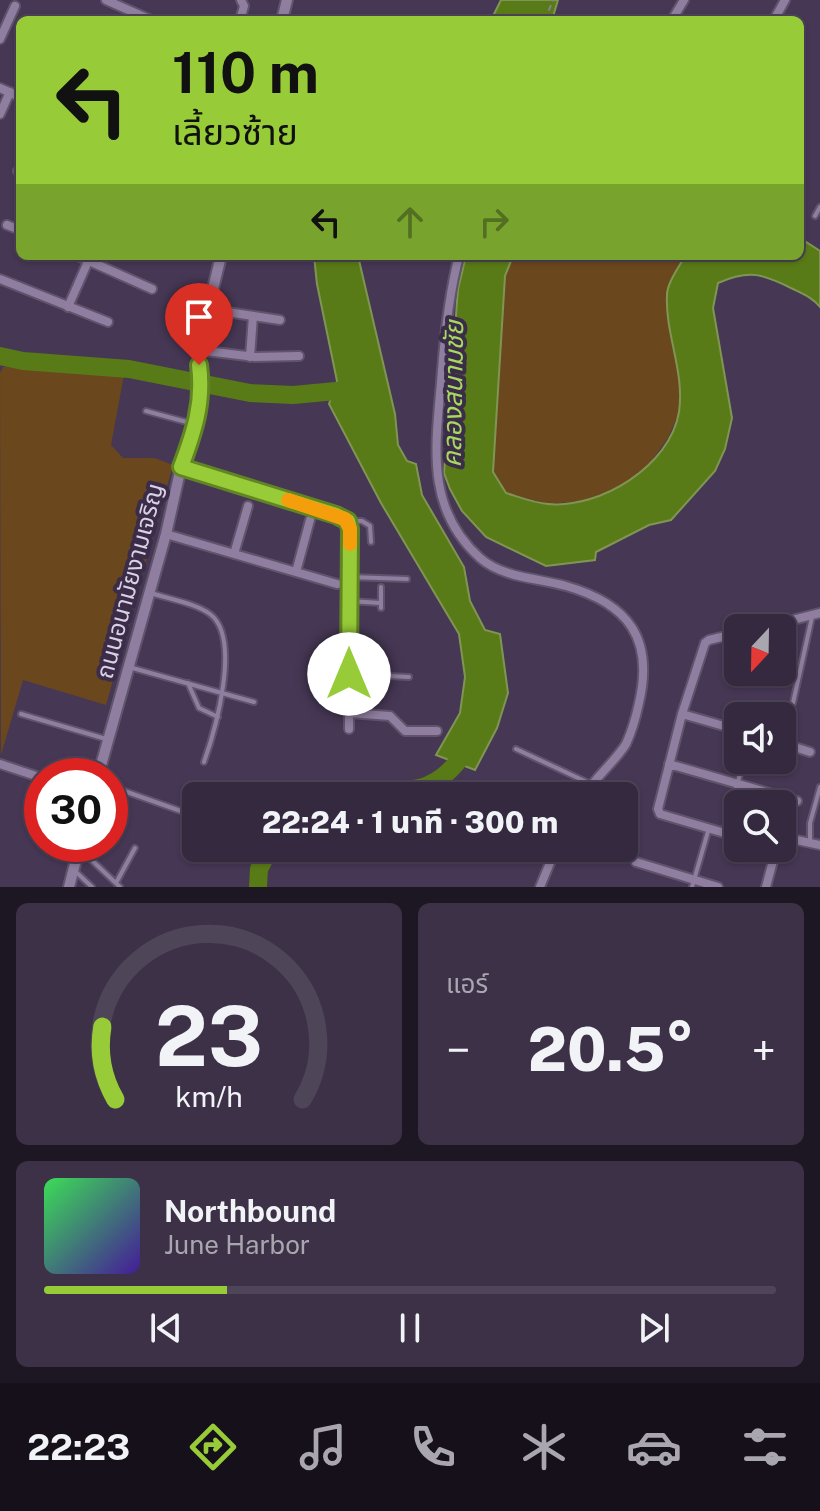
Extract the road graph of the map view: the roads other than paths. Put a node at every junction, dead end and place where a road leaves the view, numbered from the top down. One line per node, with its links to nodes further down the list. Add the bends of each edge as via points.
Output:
1 (106, 0): 3 (street)
2 (15, 6): 4 (street)
3 (142, 16)
4 (0, 39)
5 (0, 88): 6 (street)
6 (10, 92): 7 (street); 8 (street)
7 (16, 95)
8 (0, 114)
9 (820, 207): 10 (lane)
10 (815, 216)
11 (7, 225): 12 (street)
12 (16, 228)
13 (88, 260): 19 (street)
14 (93, 260): 18 (street)
15 (219, 260): 20 (street, ถนนอนามัยงามเจริญ)
16 (458, 260): 71 (street, via 447,308 434,451 442,499 467,544 489,565 607,603 628,620 644,658 643,683 626,743)
17 (0, 279): 19 (street)
18 (152, 289)
19 (68, 307): 23 (street)
20 (207, 309): 21 (street); 24 (street, ถนนอนามัยงามเจริญ)
21 (253, 316): 22 (street); 26 (street)
22 (280, 320)
23 (108, 322)
24 (198, 350): 26 (street); 28 (street, ถนนอนามัยงามเจริญ, via 202,394)
25 (299, 356): 26 (street)
26 (250, 357)
27 (146, 411): 28 (lane)
28 (197, 424): 29 (street, ถนนอนามัยงามเจริญ)
29 (181, 467): 32 (street); 33 (street, ถนนอนามัยงามเจริญ)
30 (248, 506): 35 (street)
31 (310, 520): 36 (street)
32 (348, 521): 34 (lane, via 370,526); 37 (street)
33 (166, 534): 35 (street); 41 (street, ถนนอนามัยงามเจริญ)
34 (371, 542)
35 (234, 554): 36 (street)
36 (296, 572): 39 (street)
37 (350, 577): 38 (lane); 42 (street)
38 (407, 579)
39 (337, 584)
40 (381, 587): 42 (lane, via 381,606)
41 (149, 592): 46 (street, ถนนอนามัยงามเจริญ); 50 (lane, via 216,620 222,630)
42 (350, 601): 47 (street)
43 (816, 615): 44 (street); 52 (lane)
44 (796, 620)
45 (724, 636): 55 (street, via 706,641)
46 (128, 667): 49 (lane); 60 (street, ถนนอนามัยงามเจริญ)
47 (349, 674): 48 (lane); 53 (street)
48 (409, 677)
49 (188, 683): 50 (lane); 56 (lane, via 199,708)
50 (223, 693): 51 (lane); 56 (lane)
51 (254, 702)
52 (793, 702)
53 (350, 713): 58 (street); 59 (street, via 390,716 405,731)
54 (21, 714): 60 (lane)
55 (682, 714): 57 (street); 67 (street)
56 (218, 717): 65 (lane)
57 (724, 726)
58 (349, 729)
59 (437, 731)
60 (108, 740): 64 (street, ถนนอนามัยงามเจริญ)
61 (796, 748): 63 (street)
62 (516, 749): 70 (lane)
63 (810, 752)
64 (103, 758)
65 (204, 762)
66 (0, 764): 68 (street)
67 (669, 764): 72 (street); 77 (street, via 659,813)
68 (24, 772)
69 (740, 774): 72 (lane)
70 (587, 782)
71 (593, 782)
72 (737, 784): 75 (street); 78 (lane)
73 (820, 787): 80 (lane)
74 (128, 792): 76 (lane)
75 (797, 801)
76 (182, 811)
77 (709, 828): 78 (street); 89 (lane)
78 (723, 833)
79 (796, 840): 80 (street)
80 (810, 843): 81 (street)
81 (820, 845)
82 (135, 848): 90 (lane)
83 (76, 862): 88 (street)
84 (95, 862): 90 (lane)
85 (550, 862): 93 (street)
86 (636, 862): 89 (street)
87 (773, 862): 95 (street)
88 (74, 870): 91 (street); 92 (lane)
89 (693, 884): 94 (street)
90 (118, 885)
91 (69, 887)
92 (92, 887)
93 (540, 887)
94 (718, 887)
95 (766, 887)

